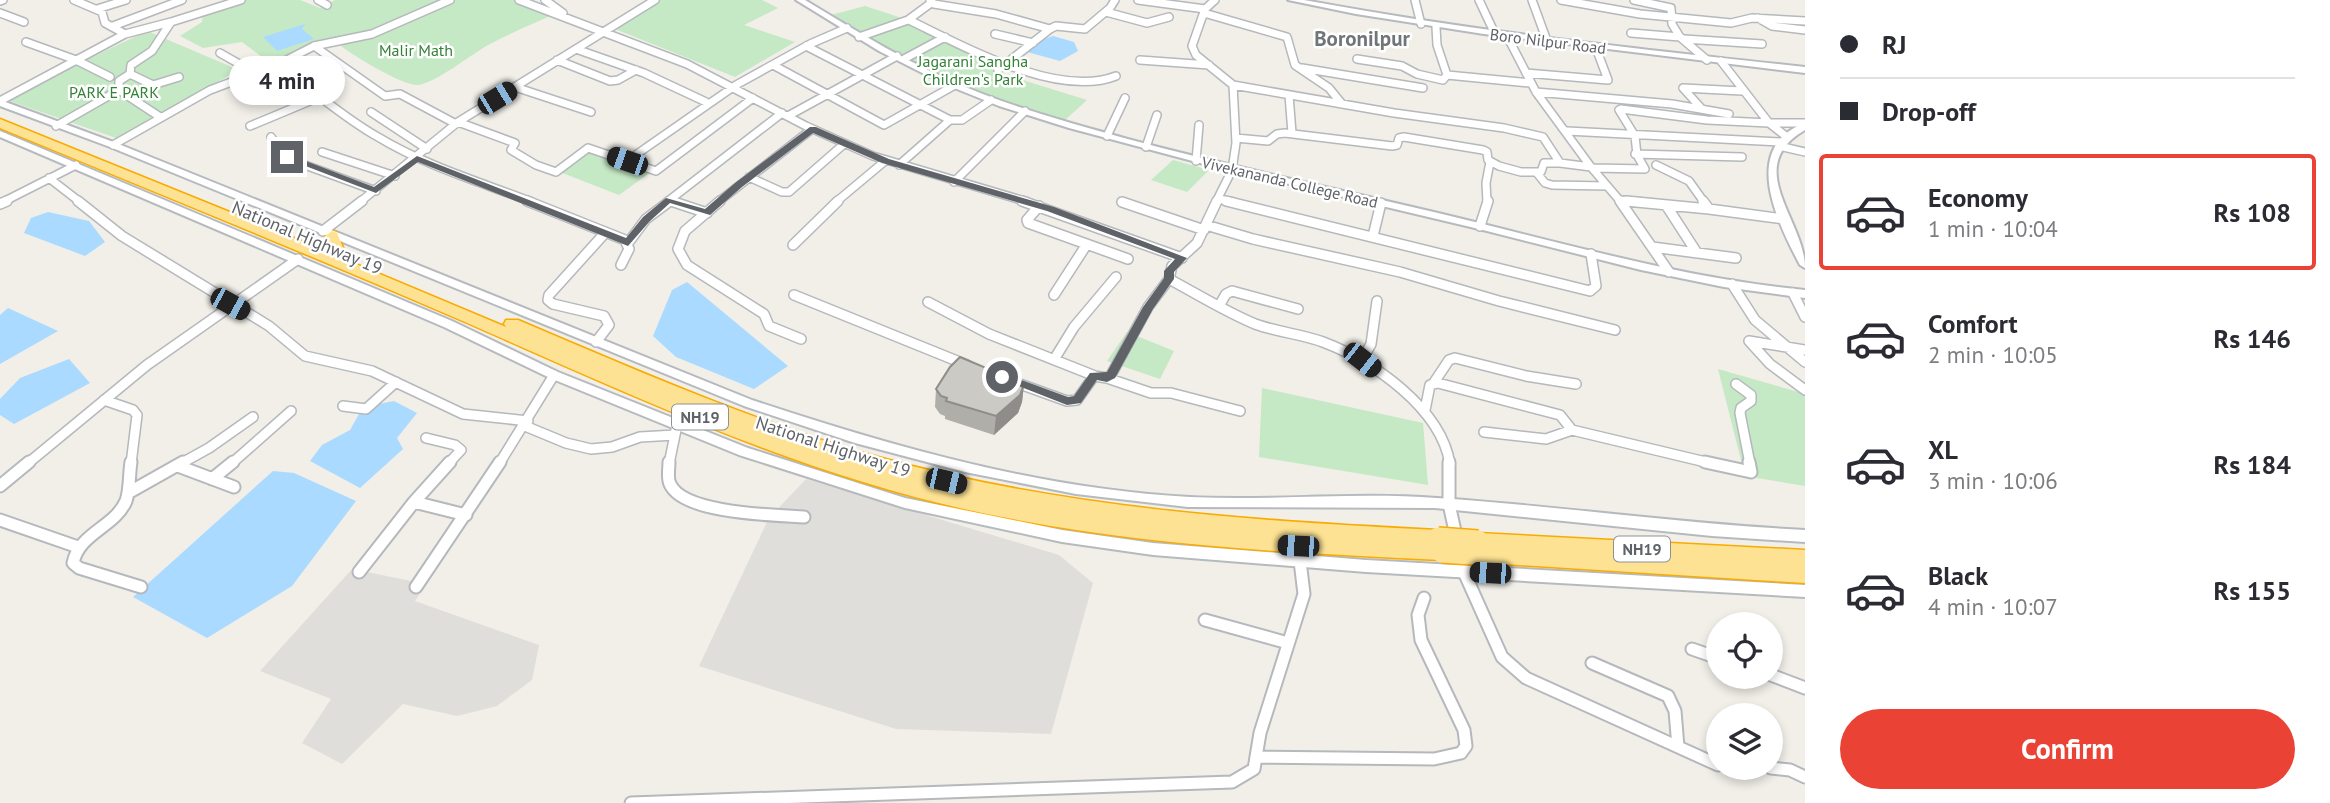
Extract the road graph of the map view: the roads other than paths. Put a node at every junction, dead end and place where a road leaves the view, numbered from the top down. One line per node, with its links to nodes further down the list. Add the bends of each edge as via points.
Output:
1 (74, 0): 23 (street)
2 (126, 0): 23 (street)
3 (182, 0): 36 (street)
4 (241, 0): 34 (street)
5 (318, 0): 22 (street)
6 (450, 0): 54 (street, via 362,38)
7 (519, 0): 27 (street)
8 (545, 0): 27 (street)
9 (654, 0): 41 (street)
10 (800, 0): 38 (main road, Vivekananda College Road)
11 (1115, 0): 25 (street)
12 (1138, 0): 24 (street)
13 (1215, 0): 24 (street)
14 (1292, 0): 21 (main road, Boro Nilpur Road)
15 (1415, 0): 35 (street)
16 (1479, 0): 45 (street)
17 (1532, 0): 50 (street)
18 (1561, 0): 29 (street)
19 (1634, 0): 29 (street, via 1669,7)
20 (930, 1): 31 (street); 39 (street)
21 (1302, 1): 35 (main road, Boro Nilpur Road)
22 (327, 5)
23 (97, 9): 36 (street, via 104,14 105,23)
24 (1204, 11): 69 (street, via 1193,49); 70 (street, via 1284,36)
25 (1106, 12): 28 (street, via 1147,22 1163,22); 39 (street, via 1085,29)
26 (0, 13): 33 (street)
27 (563, 17): 41 (street)
28 (1169, 17)
29 (1670, 17): 30 (street, via 1731,23); 49 (street)
30 (1757, 18): 32 (street); 40 (street, via 1772,26)
31 (909, 20): 47 (street); 48 (street)
32 (1805, 21)
33 (24, 22)
34 (171, 22): 43 (street); 76 (street, via 152,51 131,65)
35 (1421, 24): 37 (main road, Boro Nilpur Road)
36 (113, 26): 43 (street)
37 (1436, 27): 45 (main road, Boro Nilpur Road); 77 (street)
38 (847, 28): 47 (main road, Vivekananda College Road); 55 (street)
39 (1050, 29): 52 (street)
40 (1805, 30)
41 (603, 33): 57 (street); 85 (street, via 679,60)
42 (1631, 33): 49 (street)
43 (125, 34): 61 (street)
44 (995, 34): 52 (street)
45 (1495, 34): 46 (main road, Boro Nilpur Road)
46 (1507, 36): 50 (main road, Boro Nilpur Road); 75 (street)
47 (859, 37): 59 (main road, Vivekananda College Road)
48 (945, 37): 59 (street); 66 (street)
49 (1682, 38): 53 (street); 64 (street)
50 (1546, 41): 56 (main road, Boro Nilpur Road)
51 (26, 42): 61 (street)
52 (1033, 43): 66 (street)
53 (1762, 44)
54 (314, 46): 67 (street); 115 (street, via 385,96 400,93)
55 (806, 46): 68 (street); 78 (street)
56 (1596, 48): 64 (main road, Boro Nilpur Road); 75 (street, via 1608,80)
57 (576, 49): 62 (street); 71 (street)
58 (220, 53): 74 (street)
59 (901, 58): 78 (street); 83 (main road, Vivekananda College Road)
60 (1357, 59): 77 (street, via 1402,65 1436,79)
61 (76, 60): 80 (street); 98 (street)
62 (557, 60): 71 (street, via 610,81); 86 (street)
63 (1140, 60): 69 (street)
64 (1707, 60): 65 (main road, Boro Nilpur Road)
65 (1721, 61): 73 (main road, Boro Nilpur Road); 89 (street)
66 (1009, 63): 72 (street); 79 (street, via 1078,84 1106,83)
67 (277, 65): 74 (street); 93 (street)
68 (773, 65): 85 (street); 91 (street)
69 (1209, 65): 84 (street)
70 (1298, 67): 87 (street); 100 (street, via 1329,88)
71 (636, 70): 99 (street)
72 (998, 70)
73 (1805, 70)
74 (255, 73): 111 (street)
75 (1526, 73): 82 (street)
76 (130, 74): 81 (street, via 153,85); 88 (street, via 119,81)
77 (1447, 75): 82 (street)
78 (860, 76): 91 (street); 101 (street)
79 (1116, 76)
80 (110, 77)
81 (179, 77)
82 (1530, 83): 90 (street)
83 (955, 85): 96 (main road, Vivekananda College Road); 101 (street)
84 (1233, 85): 92 (street); 127 (street)
85 (732, 86): 94 (street); 99 (street)
86 (515, 87): 106 (street); 115 (street)
87 (1423, 88)
88 (119, 90): 111 (street); 118 (street)
89 (1742, 91): 102 (street, via 1683,88); 114 (street)
90 (1536, 92): 97 (street); 121 (street)
91 (827, 95): 101 (street, via 884,125); 108 (street)
92 (1289, 95): 100 (street); 122 (street)
93 (322, 96): 119 (street); 137 (street, via 352,121)
94 (753, 98): 108 (street); 138 (street, via 658,171)
95 (1125, 99): 124 (street)
96 (991, 100): 104 (main road, Vivekananda College Road); 112 (street, via 962,120)
97 (1611, 100): 102 (street); 103 (street)
98 (0, 102): 118 (main road)
99 (706, 102): 138 (street)
100 (1342, 104): 142 (street, via 1538,136)
101 (920, 105): 112 (street)
102 (1701, 108): 109 (street)
103 (1619, 110): 114 (street); 125 (street)
104 (1025, 111): 124 (main road, Vivekananda College Road); 152 (street)
105 (371, 112): 132 (street)
106 (591, 112)
107 (0, 114): 171 (highway, National Highway 19 / NH19)
108 (785, 114): 120 (street); 156 (street)
109 (1729, 114)
110 (1157, 115): 131 (street)
111 (160, 117): 130 (street)
112 (950, 120): 144 (street)
113 (0, 122): 171 (highway, NH19)
114 (1769, 122): 117 (street); 128 (street)
115 (457, 123): 132 (street); 138 (street, via 515,143 511,150 556,172 587,148)
116 (1199, 125): 140 (street)
117 (1805, 125): 128 (main road)
118 (56, 126): 130 (main road)
119 (250, 126)
120 (813, 129): 129 (street); 150 (street)
121 (1567, 131): 125 (street); 146 (street)
122 (1292, 133): 127 (street, via 1277,134 1268,141); 141 (street, via 1392,146 1404,137 1483,150)
123 (0, 134): 143 (main road)
124 (1107, 136): 131 (main road, Vivekananda College Road)
125 (1635, 136): 128 (street); 135 (street)
126 (271, 137): 154 (street, via 294,161)
127 (1236, 138): 147 (street)
128 (1782, 141): 134 (street); 165 (main road, via 1772,166)
129 (844, 144): 139 (street); 150 (street, via 789,192)
130 (113, 145): 171 (main road)
131 (1146, 147): 140 (main road, Vivekananda College Road)
132 (427, 149): 137 (street)
133 (321, 152): 149 (street)
134 (1805, 152)
135 (1635, 154): 136 (street); 146 (street, via 1643,171)
136 (1742, 157)
137 (417, 158): 149 (street); 168 (street)
138 (627, 161)
139 (886, 161): 144 (street); 173 (street)
140 (1196, 161): 147 (main road, Vivekananda College Road)
141 (1490, 162): 148 (street); 166 (street, via 1488,200)
142 (1560, 163): 146 (street); 148 (street, via 1544,163)
143 (76, 165): 151 (street); 177 (main road)
144 (900, 165): 152 (street)
145 (1656, 165): 163 (street, via 1689,181)
146 (1592, 168): 153 (street)
147 (1232, 170): 155 (street); 159 (main road, Vivekananda College Road)
148 (1537, 173): 153 (street, via 1547,185)
149 (395, 176): 154 (street)
150 (749, 177): 164 (street)
151 (49, 178): 160 (street); 193 (street, via 122,236)
152 (954, 181): 162 (street)
153 (1608, 186): 157 (street)
154 (376, 191): 171 (street)
155 (1219, 199): 167 (street); 169 (street)
156 (669, 200): 164 (street); 170 (street, via 646,219)
157 (1619, 200): 161 (street); 174 (street)
158 (1122, 202): 167 (street)
159 (1381, 203): 166 (main road, Vivekananda College Road); 169 (street)
160 (0, 204)
161 (1666, 205): 163 (street); 175 (street)
162 (1039, 206): 172 (street, via 1028,223); 179 (street)
163 (1709, 209): 165 (street)
164 (707, 213): 199 (street, via 685,231 679,243 687,265 764,314 769,326)
165 (1784, 219): 182 (main road)
166 (1480, 226): 176 (main road, Vivekananda College Road)
167 (1205, 227): 179 (street); 198 (street, via 1400,272)
168 (605, 233): 170 (street); 200 (street, via 548,300 609,321)
169 (1373, 236): 176 (street, via 1590,291 1596,286)
170 (628, 243): 181 (street)
171 (330, 244): 177 (highway); 197 (highway, National Highway 19 / NH19); 238 (highway, NH19, via 713,422 798,455 898,484 1116,529 1274,544)
172 (1087, 244): 178 (street); 190 (street)
173 (793, 245)
174 (1652, 247): 175 (street); 183 (street)
175 (1697, 253): 180 (street)
176 (1591, 254): 183 (main road, Vivekananda College Road)
177 (292, 257): 193 (street); 207 (main road)
178 (1128, 258)
179 (1182, 258): 185 (street, via 1169,271)
180 (1736, 258)
181 (621, 265)
182 (1805, 265)
183 (1669, 271): 186 (main road, Vivekananda College Road)
184 (1116, 277): 203 (street)
185 (1169, 279): 194 (street); 210 (street)
186 (1732, 284): 187 (main road, Vivekananda College Road); 201 (street, via 1755,320)
187 (1793, 293): 188 (main road, Vivekananda College Road); 196 (street)
188 (1805, 294)
189 (794, 295): 206 (street)
190 (1054, 295)
191 (1377, 300): 204 (street, via 1371,344)
192 (928, 302): 203 (street, via 978,330)
193 (230, 304): 211 (street, via 269,326 305,356 372,371); 216 (street)
194 (1219, 306): 195 (street, via 1226,294 1236,291); 204 (street, via 1256,324 1332,345)
195 (1298, 309)
196 (1805, 317)
197 (519, 319): 200 (main road); 238 (highway, National Highway 19 / NH19, via 709,406 804,442 990,492 1132,516)
198 (1615, 330)
199 (801, 339)
200 (596, 342): 233 (main road, via 748,403 854,439 1031,480 1186,502)
201 (1788, 347): 202 (street); 205 (street); 215 (street, via 1749,341)
202 (1805, 350)
203 (1055, 358): 208 (street)
204 (1362, 360): 218 (street)
205 (1805, 362)
206 (977, 369)
207 (554, 375): 222 (street); 223 (main road)
208 (1096, 376): 209 (street, via 1072,401); 210 (street)
209 (1002, 377)
210 (1107, 378): 220 (street, via 1151,393 1171,393)
211 (396, 382): 217 (street, via 366,409); 222 (street, via 463,414)
212 (1433, 384): 213 (street, via 1455,358); 218 (street); 224 (street, via 1553,413 1563,417)
213 (1576, 384)
214 (1735, 384): 224 (street, via 1751,395 1740,413 1751,472)
215 (1805, 390)
216 (104, 400): 229 (street); 231 (street, via 137,415)
217 (343, 406)
218 (1425, 410): 233 (street, via 1447,447)
219 (291, 411): 228 (street)
220 (1240, 411)
221 (253, 417): 227 (street)
222 (527, 423): 223 (street, via 566,443 591,449); 234 (street)
223 (676, 430): 235 (street, via 669,481 677,495 734,510); 242 (main road, via 905,503 1062,536)
224 (1572, 430): 225 (street, via 1546,439)
225 (1484, 432)
226 (426, 438): 232 (street, via 461,450)
227 (178, 466): 228 (street); 231 (street)
228 (212, 479): 230 (street)
229 (0, 486)
230 (234, 487)
231 (128, 493): 239 (street, via 120,512)
232 (414, 502): 234 (street); 243 (street)
233 (1449, 504): 237 (main road, via 1629,524); 244 (street)
234 (466, 515): 247 (street)
235 (804, 517)
236 (0, 520): 239 (street)
237 (1805, 536)
238 (1440, 545): 240 (highway, NH19, bridge)
239 (78, 547): 246 (street, via 72,558 79,568)
240 (1483, 548): 241 (highway, NH19); 245 (highway, NH19)
241 (1805, 558)
242 (1300, 561): 244 (main road); 251 (street, via 1304,594)
243 (359, 572)
244 (1464, 572): 248 (main road); 257 (street, via 1493,642 1511,667)
245 (1805, 574)
246 (141, 587)
247 (416, 587)
248 (1805, 591)
249 (1424, 598): 258 (street, via 1418,615 1421,640 1464,730 1466,746 1461,753 1434,759)
250 (1205, 620): 251 (street)
251 (1288, 643): 258 (street)
252 (1692, 649): 253 (street)
253 (1706, 654)
254 (1592, 663): 257 (street, via 1668,696 1675,711)
255 (1783, 680): 256 (street)
256 (1805, 688)
257 (1678, 747): 259 (street)
258 (1257, 757): 262 (street, via 1254,769 1232,782 1195,785)
259 (1706, 760)
260 (1783, 769): 261 (street)
261 (1805, 776)
262 (631, 803)

